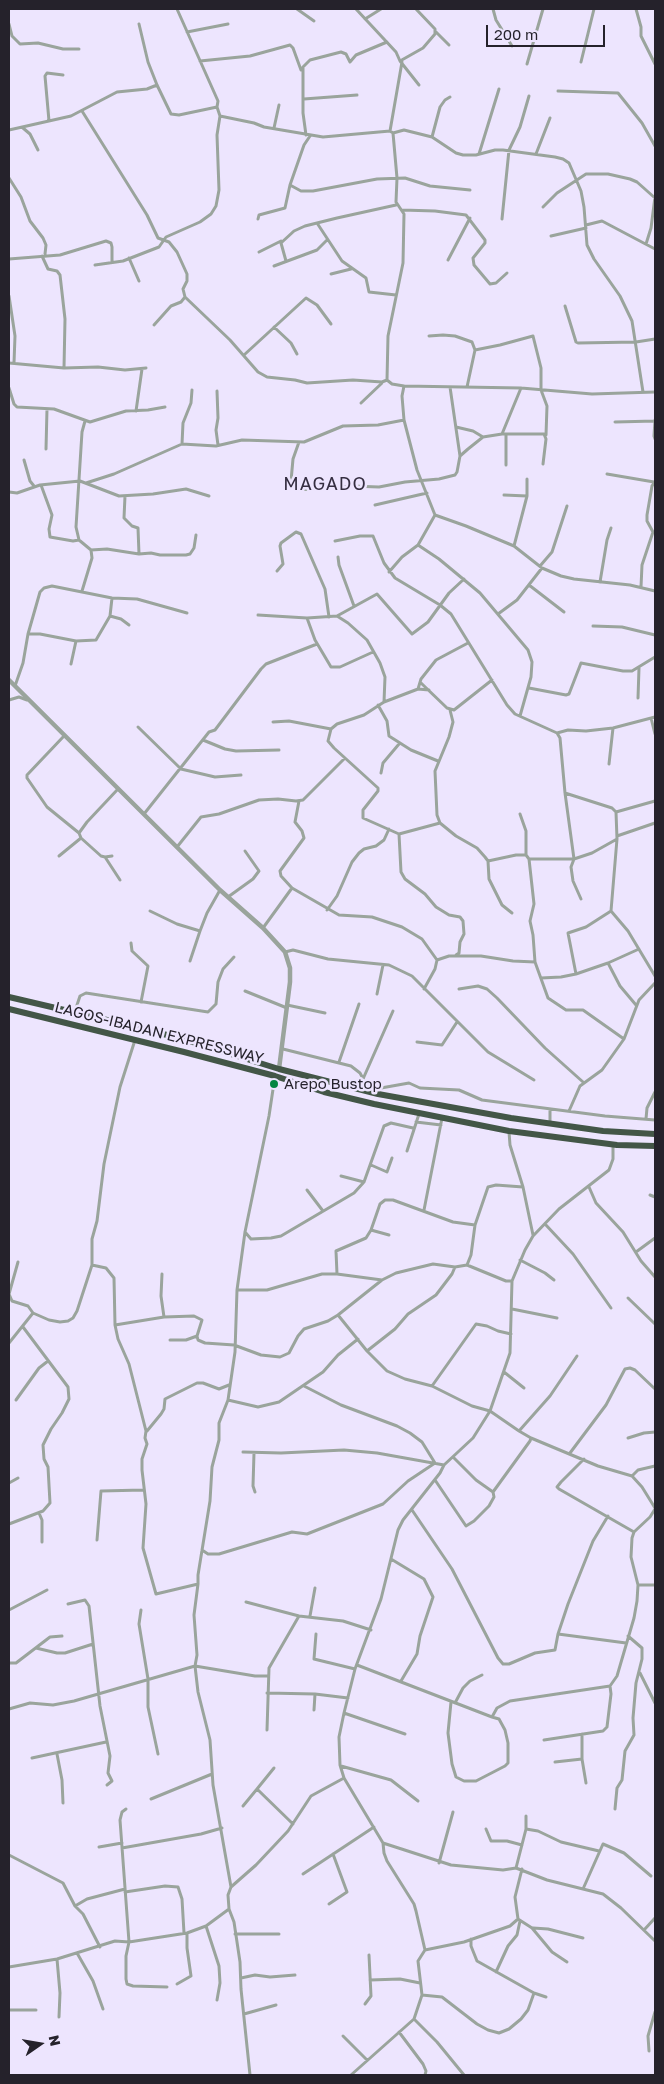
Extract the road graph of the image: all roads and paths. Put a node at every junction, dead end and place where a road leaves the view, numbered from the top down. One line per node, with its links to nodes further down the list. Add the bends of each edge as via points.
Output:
1 (176, 9): 15 (street)
2 (298, 9): 11 (street)
3 (356, 9): 10 (street)
4 (381, 9): 10 (street)
5 (416, 9): 16 (street)
6 (493, 9): 19 (street)
7 (543, 9): 24 (street)
8 (594, 9): 23 (street)
9 (636, 9): 25 (street, via 641,36)
10 (365, 19): 17 (street)
11 (314, 21)
12 (9, 24): 20 (street, via 12,36 20,44 38,43)
13 (139, 24): 28 (street)
14 (228, 24): 15 (street)
15 (187, 32): 21 (street)
16 (436, 32): 18 (street); 22 (street, via 423,48)
17 (387, 42): 22 (street); 26 (street, via 350,62 341,52 310,60)
18 (449, 45)
19 (512, 46)
20 (79, 49)
21 (200, 61): 26 (street, via 250,56 290,45); 37 (street, via 216,94)
22 (401, 62): 29 (street); 45 (street)
23 (581, 62)
24 (527, 64)
25 (655, 64)
26 (302, 73): 35 (street)
27 (63, 75): 41 (street, via 44,76)
28 (157, 85): 37 (street, via 168,109 175,115); 38 (street, via 117,92)
29 (419, 85)
30 (499, 89): 51 (street)
31 (558, 91): 48 (street, via 618,92)
32 (356, 95): 35 (street)
33 (530, 96): 50 (street)
34 (450, 97): 47 (street, via 440,107)
35 (304, 99): 46 (street, via 303,113)
36 (279, 105): 43 (street)
37 (217, 108): 39 (street)
38 (82, 111): 41 (street); 68 (street, via 147,214 158,238)
39 (220, 116): 43 (street); 68 (street, via 216,206 200,222)
40 (550, 118): 52 (street)
41 (49, 121): 42 (street)
42 (22, 128): 44 (street); 49 (street, via 30,134)
43 (274, 128): 46 (street)
44 (9, 130)
45 (391, 132): 46 (street); 47 (street, via 404,130); 54 (street)
46 (308, 135): 56 (street)
47 (432, 137): 51 (street, via 456,153)
48 (655, 146)
49 (38, 150)
50 (509, 150): 51 (street); 52 (street); 64 (street)
51 (478, 154)
52 (536, 154): 55 (street, via 564,159)
53 (9, 178): 74 (street, via 43,238 46,245)
54 (397, 178): 56 (street, via 301,191); 57 (street, via 430,186); 59 (street)
55 (576, 179): 58 (street, via 594,173 621,176 637,182); 60 (street, via 547,201); 66 (street)
56 (290, 185): 63 (street, via 285,208 259,215)
57 (470, 190)
58 (655, 197): 71 (street)
59 (396, 205): 61 (street); 65 (street)
60 (543, 208)
61 (402, 210): 62 (street, via 463,214); 86 (street, via 403,263)
62 (470, 218): 77 (street); 83 (street, via 484,240 473,258 474,265 490,284)
63 (258, 219)
64 (502, 220)
65 (317, 223): 69 (street); 70 (street, via 294,231)
66 (586, 227): 67 (street); 71 (street, via 602,221); 95 (street, via 590,253 629,310)
67 (551, 236)
68 (163, 240): 75 (street, via 159,247); 88 (street, via 175,249 186,271)
69 (327, 240): 78 (street, via 317,250); 82 (street)
70 (282, 241): 73 (street); 78 (street)
71 (646, 244): 72 (street)
72 (655, 249)
73 (259, 252)
74 (44, 255): 76 (street); 79 (street, via 60,255 106,240 111,243); 101 (street, via 48,269 60,274 65,319)
75 (129, 258): 79 (street); 85 (street)
76 (9, 259)
77 (448, 260)
78 (286, 261): 81 (street)
79 (112, 262): 80 (street)
80 (95, 265)
81 (274, 266)
82 (351, 269): 84 (street); 86 (street, via 366,278 369,292)
83 (507, 273)
84 (331, 274)
85 (139, 281)
86 (396, 295): 102 (street, via 388,336)
87 (9, 296): 100 (street, via 15,329)
88 (185, 298): 90 (street, via 171,306); 98 (street)
89 (565, 306): 95 (street, via 576,342)
90 (154, 324)
91 (331, 324): 92 (street, via 308,298)
92 (274, 327): 97 (street, via 291,343); 98 (street)
93 (429, 336): 96 (street, via 455,336 472,342)
94 (655, 339): 95 (street)
95 (636, 342): 112 (street)
96 (475, 350): 106 (street); 110 (street, via 533,336 541,368)
97 (297, 354)
98 (244, 355): 103 (street, via 258,372 267,377 307,383)
99 (9, 363): 100 (street)
100 (14, 364): 101 (street)
101 (64, 368): 117 (street, via 144,369)
102 (387, 380): 103 (street); 104 (street)
103 (382, 382): 114 (street)
104 (404, 386): 105 (street); 118 (street)
105 (450, 387): 106 (street); 122 (street)
106 (467, 387): 108 (street)
107 (9, 388): 116 (street, via 18,407)
108 (521, 388): 110 (street); 123 (street)
109 (192, 390): 128 (street, via 183,424)
110 (542, 390): 112 (street, via 592,394); 124 (street, via 547,406)
111 (217, 392): 129 (street)
112 (643, 392): 113 (street)
113 (655, 392)
114 (361, 403)
115 (164, 407): 117 (street)
116 (47, 409): 120 (street); 130 (street)
117 (136, 411): 120 (street)
118 (404, 420): 127 (street, via 343,426 309,442); 137 (street)
119 (655, 420): 121 (street); 126 (street)
120 (85, 421): 138 (street)
121 (615, 422)
122 (456, 427): 125 (street); 131 (street)
123 (504, 434): 124 (street); 125 (street); 134 (street)
124 (546, 435): 133 (street)
125 (483, 437): 131 (street)
126 (655, 439)
127 (300, 442): 129 (street, via 238,440); 137 (street, via 291,481 297,490 352,486 379,488)
128 (182, 444): 129 (street); 140 (street)
129 (218, 445)
130 (46, 449)
131 (460, 456): 137 (street, via 455,475)
132 (24, 460): 142 (street)
133 (543, 464)
134 (506, 465)
135 (607, 474): 139 (street)
136 (527, 479): 148 (street)
137 (421, 480): 144 (street)
138 (80, 481): 140 (street); 141 (street); 154 (street, via 76,527)
139 (655, 482): 167 (street, via 647,515 653,532 642,565)
140 (86, 483): 146 (street)
141 (40, 485): 142 (street); 154 (street, via 52,515 50,537 73,542)
142 (34, 486): 143 (street, via 17,493)
143 (9, 492)
144 (427, 493): 149 (street); 151 (street)
145 (504, 494): 148 (street)
146 (124, 496): 147 (street, via 186,489); 159 (street, via 124,518 138,528)
147 (209, 496)
148 (527, 496): 157 (street)
149 (375, 505)
150 (567, 506): 161 (street, via 552,552)
151 (435, 515): 156 (street); 157 (street)
152 (611, 528): 165 (street)
153 (196, 535): 159 (street, via 190,554)
154 (79, 540): 158 (street)
155 (335, 542): 163 (street, via 373,536)
156 (418, 545): 163 (street); 164 (street)
157 (514, 546): 161 (street)
158 (92, 552): 159 (street, via 98,549); 168 (street)
159 (139, 554)
160 (338, 557): 172 (street)
161 (541, 567): 165 (street, via 561,576); 166 (street)
162 (277, 571): 179 (street, via 283,564 281,543 296,532 301,534 325,589)
163 (389, 572): 171 (street, via 404,585)
164 (464, 579): 171 (street); 175 (street)
165 (600, 582): 167 (street)
166 (528, 585): 173 (street); 175 (street, via 517,600)
167 (641, 587): 169 (street)
168 (82, 591): 170 (street); 183 (street, via 52,586 44,588)
169 (655, 591)
170 (112, 598): 174 (street, via 137,599); 177 (street)
171 (440, 605): 172 (street, via 428,622 412,634 377,594); 186 (street, via 451,614)
172 (354, 606): 178 (street)
173 (564, 612)
174 (187, 613)
175 (498, 614): 196 (street, via 528,650 532,662)
176 (258, 615): 180 (street)
177 (110, 616): 181 (street); 185 (street, via 96,640)
178 (338, 616): 179 (street); 188 (street, via 367,640)
179 (329, 617): 180 (street)
180 (307, 618): 187 (street)
181 (130, 625)
182 (593, 626): 184 (street, via 622,627)
183 (28, 634): 185 (street); 195 (street)
184 (655, 635)
185 (76, 641): 190 (street)
186 (468, 643): 193 (street); 194 (street, via 436,660)
187 (317, 644): 188 (street, via 327,662 335,668); 214 (street, via 266,664 215,730)
188 (373, 652): 202 (street, via 383,670)
189 (655, 657): 191 (street)
190 (70, 664)
191 (639, 668): 196 (street, via 623,671 582,664 570,694 566,696); 199 (street)
192 (9, 680): 195 (street)
193 (492, 680): 204 (street, via 457,709); 205 (street, via 511,711)
194 (421, 683): 197 (street); 198 (street)
195 (15, 686): 201 (street)
196 (529, 688): 205 (street)
197 (418, 689): 198 (street); 202 (street)
198 (429, 690): 204 (street)
199 (638, 698)
200 (9, 700): 201 (street, via 19,697)
201 (30, 702): 213 (street)
202 (384, 702): 203 (street)
203 (378, 705): 210 (street, via 364,715); 215 (street, via 387,721 390,736)
204 (450, 710): 218 (street, via 453,722 450,737)
205 (520, 716): 211 (street)
206 (653, 718): 209 (street); 212 (street)
207 (273, 722): 210 (street, via 289,721)
208 (138, 727): 220 (street)
209 (613, 728): 211 (street); 219 (street)
210 (330, 729): 217 (street, via 328,741)
211 (557, 733): 224 (street)
212 (655, 734)
213 (64, 736): 223 (street); 233 (street, via 27,778 47,807)
214 (203, 740): 216 (street, via 236,752); 220 (street)
215 (399, 744): 218 (street); 221 (street, via 383,763)
216 (279, 750)
217 (345, 758): 226 (street); 232 (street, via 379,790 362,810 363,818)
218 (438, 761): 230 (street, via 435,771 436,811)
219 (609, 764)
220 (181, 769): 222 (street, via 215,777); 229 (street)
221 (381, 773)
222 (241, 774)
223 (118, 789): 229 (street); 233 (street)
224 (564, 793): 227 (street); 243 (street)
225 (655, 801): 227 (street)
226 (298, 802): 237 (street, via 259,800 200,817); 246 (street, via 295,822 304,838 280,873)
227 (616, 812): 235 (street)
228 (520, 814): 242 (street, via 526,830)
229 (143, 815): 237 (street)
230 (440, 823): 234 (street); 244 (street, via 477,848)
231 (655, 823): 235 (street)
232 (389, 829): 234 (street); 250 (street, via 384,840 364,849 352,862)
233 (79, 833): 236 (street)
234 (399, 834): 259 (street, via 404,879 422,891 436,907 462,921 464,934)
235 (617, 837): 243 (street, via 592,853); 252 (street)
236 (81, 838): 239 (street); 241 (street)
237 (177, 847): 247 (street)
238 (245, 851): 248 (street, via 259,874)
239 (59, 856)
240 (112, 856): 241 (street)
241 (105, 857): 245 (street)
242 (527, 857): 243 (street); 244 (street, via 510,856); 263 (street, via 534,904 530,921)
243 (574, 859): 249 (street, via 572,874)
244 (488, 861): 253 (street, via 489,879 502,906)
245 (120, 880)
246 (292, 888): 250 (street); 254 (street)
247 (220, 890): 248 (street); 255 (street)
248 (228, 897): 254 (street)
249 (581, 899)
250 (327, 910): 261 (street, via 338,915 372,917 402,927 422,939)
251 (150, 911): 255 (street)
252 (611, 911): 257 (street); 266 (street, via 586,927 568,933)
253 (512, 913)
254 (263, 928): 258 (street)
255 (200, 931): 262 (street)
256 (131, 943): 275 (street, via 132,951 148,966)
257 (639, 949): 264 (street); 267 (street)
258 (285, 952): 265 (street, via 293,950 328,959); 278 (street, via 290,968)
259 (456, 955): 261 (street); 263 (street)
260 (234, 957): 275 (street, via 223,968 216,1004 208,1012)
261 (437, 960): 270 (street)
262 (190, 961)
263 (535, 962): 268 (street)
264 (608, 963): 266 (street); 277 (street, via 620,986)
265 (383, 965): 270 (street, via 412,976); 273 (street)
266 (576, 974): 268 (street)
267 (655, 976)
268 (541, 978): 285 (street, via 548,998 554,1004 566,1010 583,1010)
269 (655, 984): 277 (street)
270 (424, 989): 283 (street)
271 (459, 989): 293 (street, via 478,986 487,990)
272 (245, 991): 278 (street)
273 (377, 994)
274 (9, 997): 280 (highway, LAGOS-IBADAN EXPRESSWAY)
275 (141, 1002): 280 (street, via 86,993 80,996)
276 (359, 1004): 288 (street)
277 (636, 1005): 285 (street)
278 (287, 1006): 282 (street); 287 (street)
279 (9, 1009): 284 (highway, LAGOS-IBADAN EXPRESSWAY)
280 (75, 1011): 289 (highway, LAGOS-IBADAN EXPRESSWAY, via 189,1041)
281 (393, 1011): 291 (street)
282 (326, 1013)
283 (457, 1022): 286 (street, via 442,1045); 292 (street, via 488,1052)
284 (135, 1039): 290 (highway, LAGOS-IBADAN EXPRESSWAY); 331 (street, via 120,1087 104,1164 92,1240)
285 (624, 1039): 293 (street, via 602,1070)
286 (417, 1042)
287 (283, 1049): 288 (street); 289 (street)
288 (338, 1062): 291 (street, via 356,1069)
289 (279, 1070): 302 (highway, LAGOS-IBADAN EXPRESSWAY, via 378,1094)
290 (275, 1076): 297 (highway, LAGOS-IBADAN EXPRESSWAY, via 324,1092); 324 (street)
291 (363, 1080): 295 (street, via 381,1088 409,1083 420,1088 459,1090 482,1100)
292 (534, 1080)
293 (584, 1082): 296 (street, via 576,1092)
294 (655, 1092): 299 (street, via 647,1108)
295 (550, 1109): 296 (street); 302 (street)
296 (569, 1111): 299 (street)
297 (419, 1114): 298 (highway, LAGOS-IBADAN EXPRESSWAY); 301 (street)
298 (442, 1118): 303 (street); 305 (highway, LAGOS-IBADAN EXPRESSWAY)
299 (646, 1119): 300 (street)
300 (655, 1120)
301 (416, 1122): 303 (street); 304 (street)
302 (550, 1124): 306 (highway, LAGOS-IBADAN EXPRESSWAY)
303 (441, 1126): 320 (street)
304 (413, 1128): 309 (street); 311 (street, via 391,1123 384,1126)
305 (509, 1131): 307 (highway, LAGOS-IBADAN EXPRESSWAY); 315 (street)
306 (655, 1134)
307 (613, 1144): 308 (highway, LAGOS-IBADAN EXPRESSWAY); 314 (street, via 609,1170)
308 (655, 1146)
309 (406, 1151)
310 (392, 1158): 311 (street, via 387,1172)
311 (371, 1165): 313 (street)
312 (341, 1176): 313 (street)
313 (364, 1182): 319 (street, via 354,1193)
314 (589, 1186): 321 (street, via 564,1204); 328 (street, via 596,1203 623,1232)
315 (523, 1187): 322 (street, via 488,1187); 326 (street)
316 (307, 1190): 319 (street)
317 (650, 1195): 318 (street)
318 (655, 1197)
319 (323, 1210): 324 (street, via 281,1236 251,1239)
320 (424, 1210): 322 (street, via 453,1222); 323 (street, via 385,1200 380,1204)
321 (545, 1224): 326 (street); 343 (street, via 573,1254)
322 (475, 1225): 332 (street)
323 (371, 1230): 325 (street); 335 (street, via 363,1240 336,1251)
324 (245, 1232): 340 (street)
325 (390, 1236)
326 (533, 1236): 329 (street)
327 (655, 1238): 328 (street)
328 (636, 1252): 336 (street)
329 (520, 1260): 338 (street); 339 (street)
330 (18, 1262): 341 (street)
331 (92, 1265): 345 (street, via 73,1318 60,1322); 350 (street, via 106,1268 114,1278)
332 (467, 1265): 333 (street); 338 (street, via 506,1281)
333 (455, 1267): 337 (street, via 433,1264); 358 (street, via 436,1295 408,1314)
334 (162, 1274): 347 (street)
335 (337, 1274): 337 (street); 340 (street, via 314,1276 267,1290)
336 (655, 1277)
337 (382, 1280): 346 (street)
338 (512, 1280): 344 (street)
339 (554, 1280)
340 (237, 1290): 357 (street)
341 (9, 1296): 345 (street, via 28,1306)
342 (628, 1298): 349 (street)
343 (611, 1308)
344 (512, 1309): 348 (street); 352 (street)
345 (33, 1313): 351 (street)
346 (338, 1315): 354 (street); 357 (street, via 304,1329 286,1356 261,1355)
347 (164, 1317): 350 (street); 353 (street, via 194,1316 202,1320)
348 (557, 1318)
349 (655, 1324)
350 (115, 1325): 371 (street)
351 (23, 1327): 356 (street); 360 (street)
352 (512, 1334): 361 (street); 364 (street, via 476,1324)
353 (197, 1336): 355 (street); 357 (street, via 205,1343)
354 (358, 1338): 358 (street); 363 (street)
355 (170, 1340)
356 (9, 1343)
357 (234, 1345): 362 (street)
358 (367, 1351): 364 (street, via 392,1374)
359 (577, 1356): 370 (street, via 550,1396)
360 (48, 1361): 367 (street, via 39,1368); 392 (street, via 70,1393 66,1407 43,1445 50,1503)
361 (504, 1372): 365 (street); 369 (street)
362 (230, 1385): 368 (street); 371 (street, via 219,1389 197,1383 165,1400 161,1414)
363 (304, 1386): 368 (street, via 267,1406 251,1407); 380 (street, via 410,1433 422,1442)
364 (432, 1386): 369 (street, via 472,1406)
365 (524, 1388)
366 (655, 1389): 377 (street, via 635,1370 625,1369 606,1404)
367 (16, 1400)
368 (228, 1400): 398 (street, via 219,1423)
369 (490, 1411): 370 (street); 378 (street, via 473,1438)
370 (519, 1430): 373 (street)
371 (146, 1431): 387 (street, via 147,1444 142,1459)
372 (655, 1432): 374 (street)
373 (531, 1438): 377 (street); 389 (street)
374 (628, 1438)
375 (243, 1452): 376 (street)
376 (254, 1453): 380 (street, via 344,1450); 388 (street, via 253,1486)
377 (570, 1454): 379 (street)
378 (453, 1457): 381 (street); 389 (street)
379 (584, 1459): 383 (street); 393 (street, via 557,1487)
380 (435, 1463): 381 (street); 398 (street, via 383,1504 307,1534 292,1532 219,1554 208,1554)
381 (444, 1465): 385 (street)
382 (655, 1466): 383 (street, via 638,1470)
383 (632, 1476): 390 (street)
384 (18, 1478): 386 (street)
385 (435, 1480): 389 (street, via 466,1526 489,1506); 391 (street)
386 (9, 1483)
387 (143, 1490): 396 (street, via 101,1491); 400 (street, via 146,1504 143,1548 156,1594)
388 (256, 1492)
389 (493, 1492)
390 (655, 1508): 395 (street)
391 (412, 1510): 399 (street, via 398,1530); 413 (street, via 452,1569 503,1664 556,1650)
392 (40, 1513): 394 (street); 397 (street)
393 (608, 1516): 395 (street); 413 (street, via 593,1541)
394 (9, 1524)
395 (634, 1532): 401 (street, via 631,1557)
396 (97, 1540)
397 (42, 1542)
398 (202, 1550): 400 (street)
399 (390, 1559): 411 (street); 427 (street, via 424,1579 433,1597 417,1654)
400 (198, 1584): 421 (street)
401 (638, 1585): 402 (street); 415 (street)
402 (655, 1585)
403 (315, 1588): 410 (street)
404 (47, 1590): 407 (street)
405 (246, 1602): 409 (street)
406 (68, 1604): 416 (street, via 88,1602)
407 (9, 1610)
408 (141, 1610): 426 (street, via 139,1624)
409 (298, 1616): 410 (street); 425 (street, via 269,1668)
410 (310, 1616): 411 (street, via 343,1621)
411 (371, 1630): 420 (street)
412 (316, 1634): 422 (street, via 314,1659)
413 (558, 1634): 417 (street)
414 (62, 1636): 418 (street, via 50,1637)
415 (628, 1636): 417 (street); 423 (street, via 642,1648)
416 (93, 1644): 418 (street, via 65,1653); 430 (street)
417 (626, 1644): 428 (street)
418 (36, 1648): 419 (street, via 16,1663)
419 (9, 1663)
420 (357, 1665): 422 (street); 427 (street)
421 (194, 1666): 425 (street); 426 (street); 451 (street, via 210,1740)
422 (355, 1669): 432 (street)
423 (640, 1670): 434 (street); 461 (street, via 636,1683 634,1735 625,1751)
424 (482, 1675): 433 (street, via 470,1681)
425 (268, 1676): 429 (street)
426 (148, 1679): 430 (street); 445 (street, via 148,1706)
427 (402, 1681): 433 (street)
428 (610, 1686): 438 (street, via 510,1701 497,1708); 441 (street, via 607,1727 603,1731)
429 (268, 1693): 431 (street); 439 (street)
430 (100, 1694): 435 (street, via 52,1705 34,1702); 443 (street)
431 (316, 1694): 432 (street); 436 (street)
432 (348, 1698): 437 (street)
433 (453, 1702): 438 (street); 438 (street, via 448,1733 452,1764 456,1777 464,1781 476,1781 508,1763 506,1730 499,1719)
434 (655, 1703)
435 (9, 1709)
436 (314, 1710)
437 (344, 1713): 440 (street); 449 (street, via 339,1737)
438 (492, 1717)
439 (267, 1730)
440 (405, 1734)
441 (582, 1734): 442 (street); 447 (street)
442 (544, 1740)
443 (106, 1742): 444 (street); 454 (street, via 110,1756 108,1773 112,1781)
444 (57, 1754): 446 (street); 458 (street)
445 (158, 1754)
446 (32, 1758)
447 (582, 1760): 448 (street); 453 (street)
448 (555, 1762)
449 (340, 1765): 452 (street); 457 (street, via 391,1780)
450 (274, 1768): 455 (street)
451 (212, 1774): 456 (street); 466 (street)
452 (344, 1778): 464 (street, via 311,1796); 465 (street)
453 (586, 1783)
454 (107, 1785)
455 (257, 1789): 459 (street); 464 (street)
456 (151, 1799)
457 (418, 1801)
458 (62, 1803)
459 (243, 1806)
460 (126, 1809): 469 (street, via 120,1814)
461 (615, 1809)
462 (453, 1812): 477 (street)
463 (526, 1816): 468 (street)
464 (293, 1824): 482 (street)
465 (374, 1826): 470 (street); 475 (street)
466 (222, 1828): 473 (street); 482 (street)
467 (486, 1829): 471 (street, via 491,1841)
468 (526, 1829): 471 (street); 474 (street)
469 (122, 1843): 472 (street); 473 (street)
470 (383, 1843): 477 (street); 501 (street, via 387,1862 414,1904)
471 (522, 1845): 478 (street)
472 (99, 1847)
473 (122, 1848): 484 (street)
474 (599, 1851): 481 (street, via 603,1844 624,1853); 483 (street)
475 (333, 1853): 480 (street); 485 (street, via 347,1892)
476 (9, 1855): 486 (street, via 63,1883)
477 (439, 1863): 478 (street, via 466,1868)
478 (516, 1868): 479 (street)
479 (522, 1869): 483 (street, via 547,1880); 489 (street, via 515,1897)
480 (303, 1874)
481 (651, 1876)
482 (231, 1887): 487 (street)
483 (583, 1888): 492 (street, via 603,1894)
484 (125, 1890): 486 (street, via 87,1899); 493 (street, via 164,1886 178,1888); 499 (street)
485 (329, 1904)
486 (75, 1906): 500 (street, via 84,1914)
487 (229, 1910): 490 (street); 494 (street)
488 (655, 1918): 492 (street)
489 (519, 1920): 491 (street); 497 (street); 507 (street, via 517,1935)
490 (206, 1926): 493 (street); 517 (street, via 219,1966)
491 (532, 1928): 496 (street); 505 (street, via 552,1952)
492 (644, 1930): 498 (street)
493 (185, 1933): 499 (street); 512 (street, via 191,1976)
494 (235, 1934): 495 (street); 509 (street)
495 (279, 1934)
496 (583, 1938)
497 (471, 1939): 501 (street); 507 (street, via 477,1962)
498 (655, 1941)
499 (129, 1942): 500 (street, via 115,1941); 513 (street, via 127,1984)
500 (100, 1947): 502 (street)
501 (425, 1950): 511 (street, via 418,1961)
502 (77, 1953): 504 (street); 520 (street)
503 (369, 1955): 510 (street)
504 (57, 1959): 506 (street); 525 (street)
505 (567, 1962)
506 (9, 1966)
507 (496, 1972): 514 (street)
508 (295, 1975): 509 (street)
509 (241, 1978): 524 (street)
510 (370, 1980): 511 (street); 518 (street, via 371,1996)
511 (420, 1982): 515 (street)
512 (177, 1984)
513 (167, 1987)
514 (534, 1993): 515 (street, via 528,2010 509,2029 499,2033 477,2024 442,1997); 516 (street)
515 (422, 1995): 526 (street)
516 (546, 1997)
517 (217, 2000)
518 (365, 2004)
519 (276, 2005): 524 (street)
520 (103, 2008)
521 (9, 2010): 522 (street)
522 (36, 2010)
523 (655, 2012): 529 (street, via 648,2036)
524 (244, 2014): 531 (street)
525 (59, 2017)
526 (414, 2019): 527 (street); 534 (street)
527 (399, 2032): 530 (street); 533 (street, via 423,2064)
528 (343, 2036): 530 (street)
529 (649, 2051)
530 (367, 2060): 532 (street)
531 (250, 2075)
532 (351, 2075)
533 (425, 2075)
534 (464, 2075)

